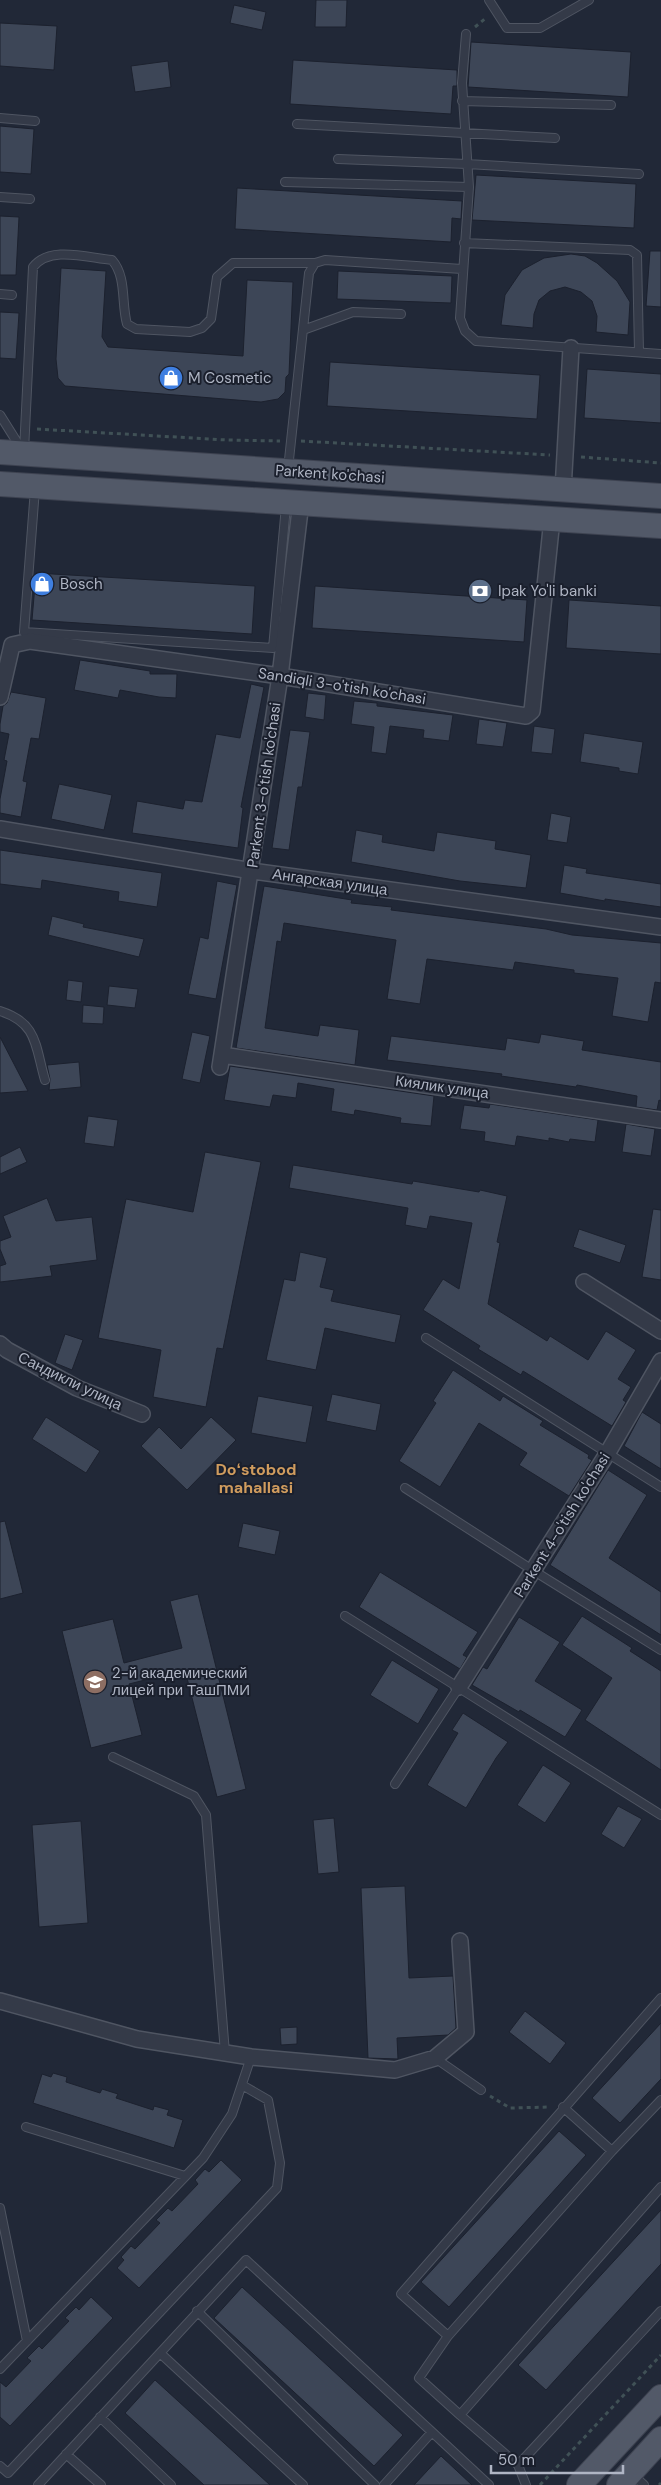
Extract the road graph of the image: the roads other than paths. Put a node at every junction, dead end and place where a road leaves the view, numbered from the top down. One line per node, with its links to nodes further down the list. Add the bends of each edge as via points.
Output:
1 (489, 0): 2 (lane, via 507,28 527,29 540,28)
2 (588, 0)
3 (466, 34): 4 (lane)
4 (462, 101): 5 (lane); 9 (lane)
5 (611, 105)
6 (0, 118): 7 (lane)
7 (35, 121)
8 (297, 124): 9 (lane)
9 (464, 133): 10 (lane); 12 (lane)
10 (555, 138)
11 (338, 160): 12 (lane)
12 (467, 164): 13 (lane); 15 (lane)
13 (639, 174)
14 (285, 182): 15 (lane)
15 (469, 187): 18 (lane)
16 (0, 197): 17 (lane)
17 (30, 199)
18 (464, 243): 20 (lane); 26 (lane, via 630,250 637,255)
19 (315, 263): 20 (lane, via 325,260); 24 (lane, via 309,273); 30 (lane, via 233,263 217,277 211,319 202,328 190,332 136,329 127,324 121,279 112,260 55,254 39,260 33,267)
20 (462, 269): 25 (lane, via 460,318 465,331 476,341)
21 (0, 294): 22 (lane)
22 (12, 295)
23 (401, 314): 24 (lane, via 353,312)
24 (303, 330): 31 (lane)
25 (571, 348): 26 (lane); 34 (street)
26 (639, 352): 27 (lane)
27 (661, 354)
28 (0, 415): 30 (lane)
29 (0, 452): 30 (main road, Parkent ko'chasi)
30 (24, 453): 31 (main road, Parkent ko'chasi)
31 (287, 471): 34 (main road, Parkent ko'chasi)
32 (0, 484): 33 (main road, Parkent ko'chasi)
33 (36, 486): 36 (main road, Parkent ko'chasi); 36 (lane, via 24,632 273,648)
34 (563, 490): 35 (main road, Parkent ko'chasi)
35 (661, 496)
36 (294, 501): 37 (main road, Parkent ko'chasi); 39 (street, Parkent 3-o'tish ko'chasi)
37 (552, 519): 38 (main road, Parkent ko'chasi); 39 (street, Sandiqli 3-o'tish ko'chasi, via 530,714 526,716)
38 (661, 526)
39 (280, 676): 40 (street, Sandiqli 3-o'tish ko'chasi, via 30,641 12,645); 42 (street, Parkent 3-o'tish ko'chasi)
40 (0, 697)
41 (0, 829): 42 (street, Ангарская улица)
42 (252, 871): 43 (street, Ангарская улица); 45 (street, Parkent 3-o'tish ko'chasi)
43 (661, 927)
44 (0, 1011): 46 (lane, via 14,1015 31,1030)
45 (221, 1061): 47 (street, Киялик улица)
46 (45, 1080)
47 (661, 1120)
48 (584, 1282): 49 (street)
49 (661, 1330)
50 (426, 1338): 54 (lane)
51 (0, 1344): 53 (street, Сандикли улица, via 77,1388)
52 (661, 1360): 54 (street, Parkent 4-o'tish ko'chasi)
53 (142, 1414)
54 (607, 1454): 55 (lane); 57 (street, Parkent 4-o'tish ko'chasi)
55 (661, 1487)
56 (405, 1488): 57 (lane)
57 (534, 1571): 59 (lane); 60 (street, Parkent 4-o'tish ko'chasi)
58 (345, 1616): 60 (lane)
59 (661, 1650)
60 (459, 1688): 62 (lane); 63 (lane)
61 (113, 1757): 67 (lane, via 194,1796 206,1815)
62 (395, 1784)
63 (661, 1814)
64 (460, 1941): 69 (street, via 466,2032)
65 (661, 1998): 73 (lane)
66 (0, 2001): 67 (street, via 136,2039)
67 (225, 2053): 68 (street)
68 (251, 2058): 69 (street, via 395,2070); 70 (lane)
69 (435, 2058): 71 (lane)
70 (242, 2084): 76 (lane, via 232,2114 203,2158); 92 (lane, via 268,2100 280,2163 277,2188 8,2474)
71 (481, 2090)
72 (661, 2100): 75 (lane)
73 (563, 2107): 75 (lane); 81 (lane, via 401,2294)
74 (26, 2127): 76 (lane)
75 (612, 2152): 81 (lane)
76 (186, 2176): 82 (lane)
77 (660, 2192): 86 (lane)
78 (0, 2208): 82 (lane)
79 (197, 2311): 83 (lane); 88 (lane, via 246,2260); 98 (lane)
80 (661, 2311): 91 (lane)
81 (448, 2336): 86 (lane, via 419,2378)
82 (27, 2341): 84 (lane)
83 (160, 2353): 87 (lane); 97 (lane)
84 (0, 2369)
85 (661, 2397): 102 (main road)
86 (460, 2415): 91 (lane)
87 (100, 2417): 90 (lane); 96 (lane)
88 (432, 2432): 99 (lane); 100 (lane)
89 (661, 2440): 93 (main road)
90 (66, 2454): 94 (lane); 95 (lane)
91 (518, 2465): 101 (lane)
92 (0, 2466)
93 (631, 2481)
94 (38, 2485)
95 (101, 2485)
96 (171, 2485)
97 (302, 2485)
98 (375, 2485)
99 (384, 2485)
100 (489, 2485)
101 (526, 2485)
102 (580, 2485)

